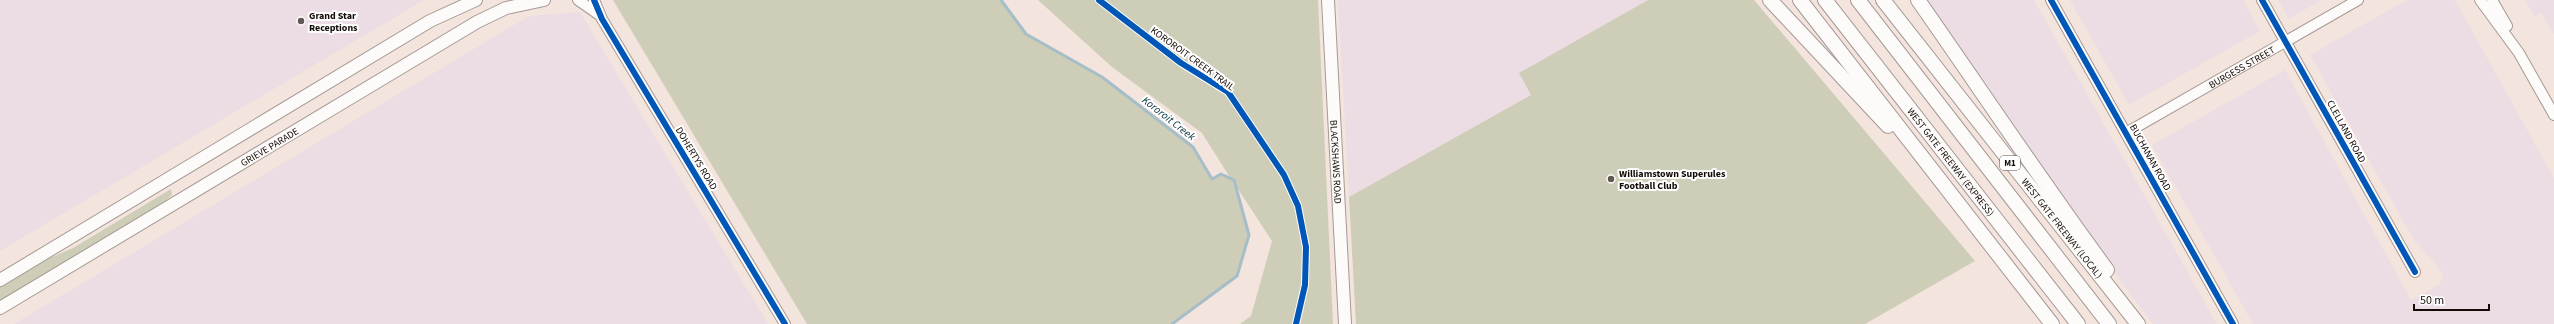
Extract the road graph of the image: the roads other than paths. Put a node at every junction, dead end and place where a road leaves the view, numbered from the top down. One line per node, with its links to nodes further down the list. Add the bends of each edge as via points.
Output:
1 (476, 0): 24 (main road, via 430,21)
2 (544, 0): 25 (main road, GRIEVE PARADE, via 506,8 477,22)
3 (578, 0): 17 (street, DOHERTYS ROAD)
4 (594, 0): 17 (street, DOHERTYS ROAD)
5 (1328, 0): 27 (main road, BLACKSHAWS ROAD)
6 (1770, 0): 22 (highway, via 1872,111)
7 (1800, 0): 22 (highway)
8 (1825, 0): 29 (highway, WEST GATE FREEWAY (EXPRESS))
9 (1858, 0): 30 (highway, M1)
10 (1883, 0): 31 (highway, WEST GATE FREEWAY (LOCAL) / M1)
11 (1918, 0): 32 (highway, via 2048,189)
12 (2050, 0): 21 (street, BUCHANAN ROAD)
13 (2262, 0): 18 (street, CLELLAND ROAD)
14 (2358, 0): 18 (street, BURGESS STREET)
15 (2480, 0): 19 (street)
16 (2492, 0): 19 (street)
17 (602, 19): 26 (street, DOHERTYS ROAD)
18 (2285, 41): 21 (street, BURGESS STREET); 23 (street, CLELLAND ROAD)
19 (2519, 53): 20 (street)
20 (2554, 115)
21 (2126, 134): 33 (street, BUCHANAN ROAD)
22 (1923, 160): 28 (highway)
23 (2415, 272)
24 (0, 280)
25 (0, 308)
26 (785, 324)
27 (1346, 324)
28 (2052, 324)
29 (2078, 324)
30 (2109, 324)
31 (2138, 324)
32 (2147, 324)
33 (2233, 324)

